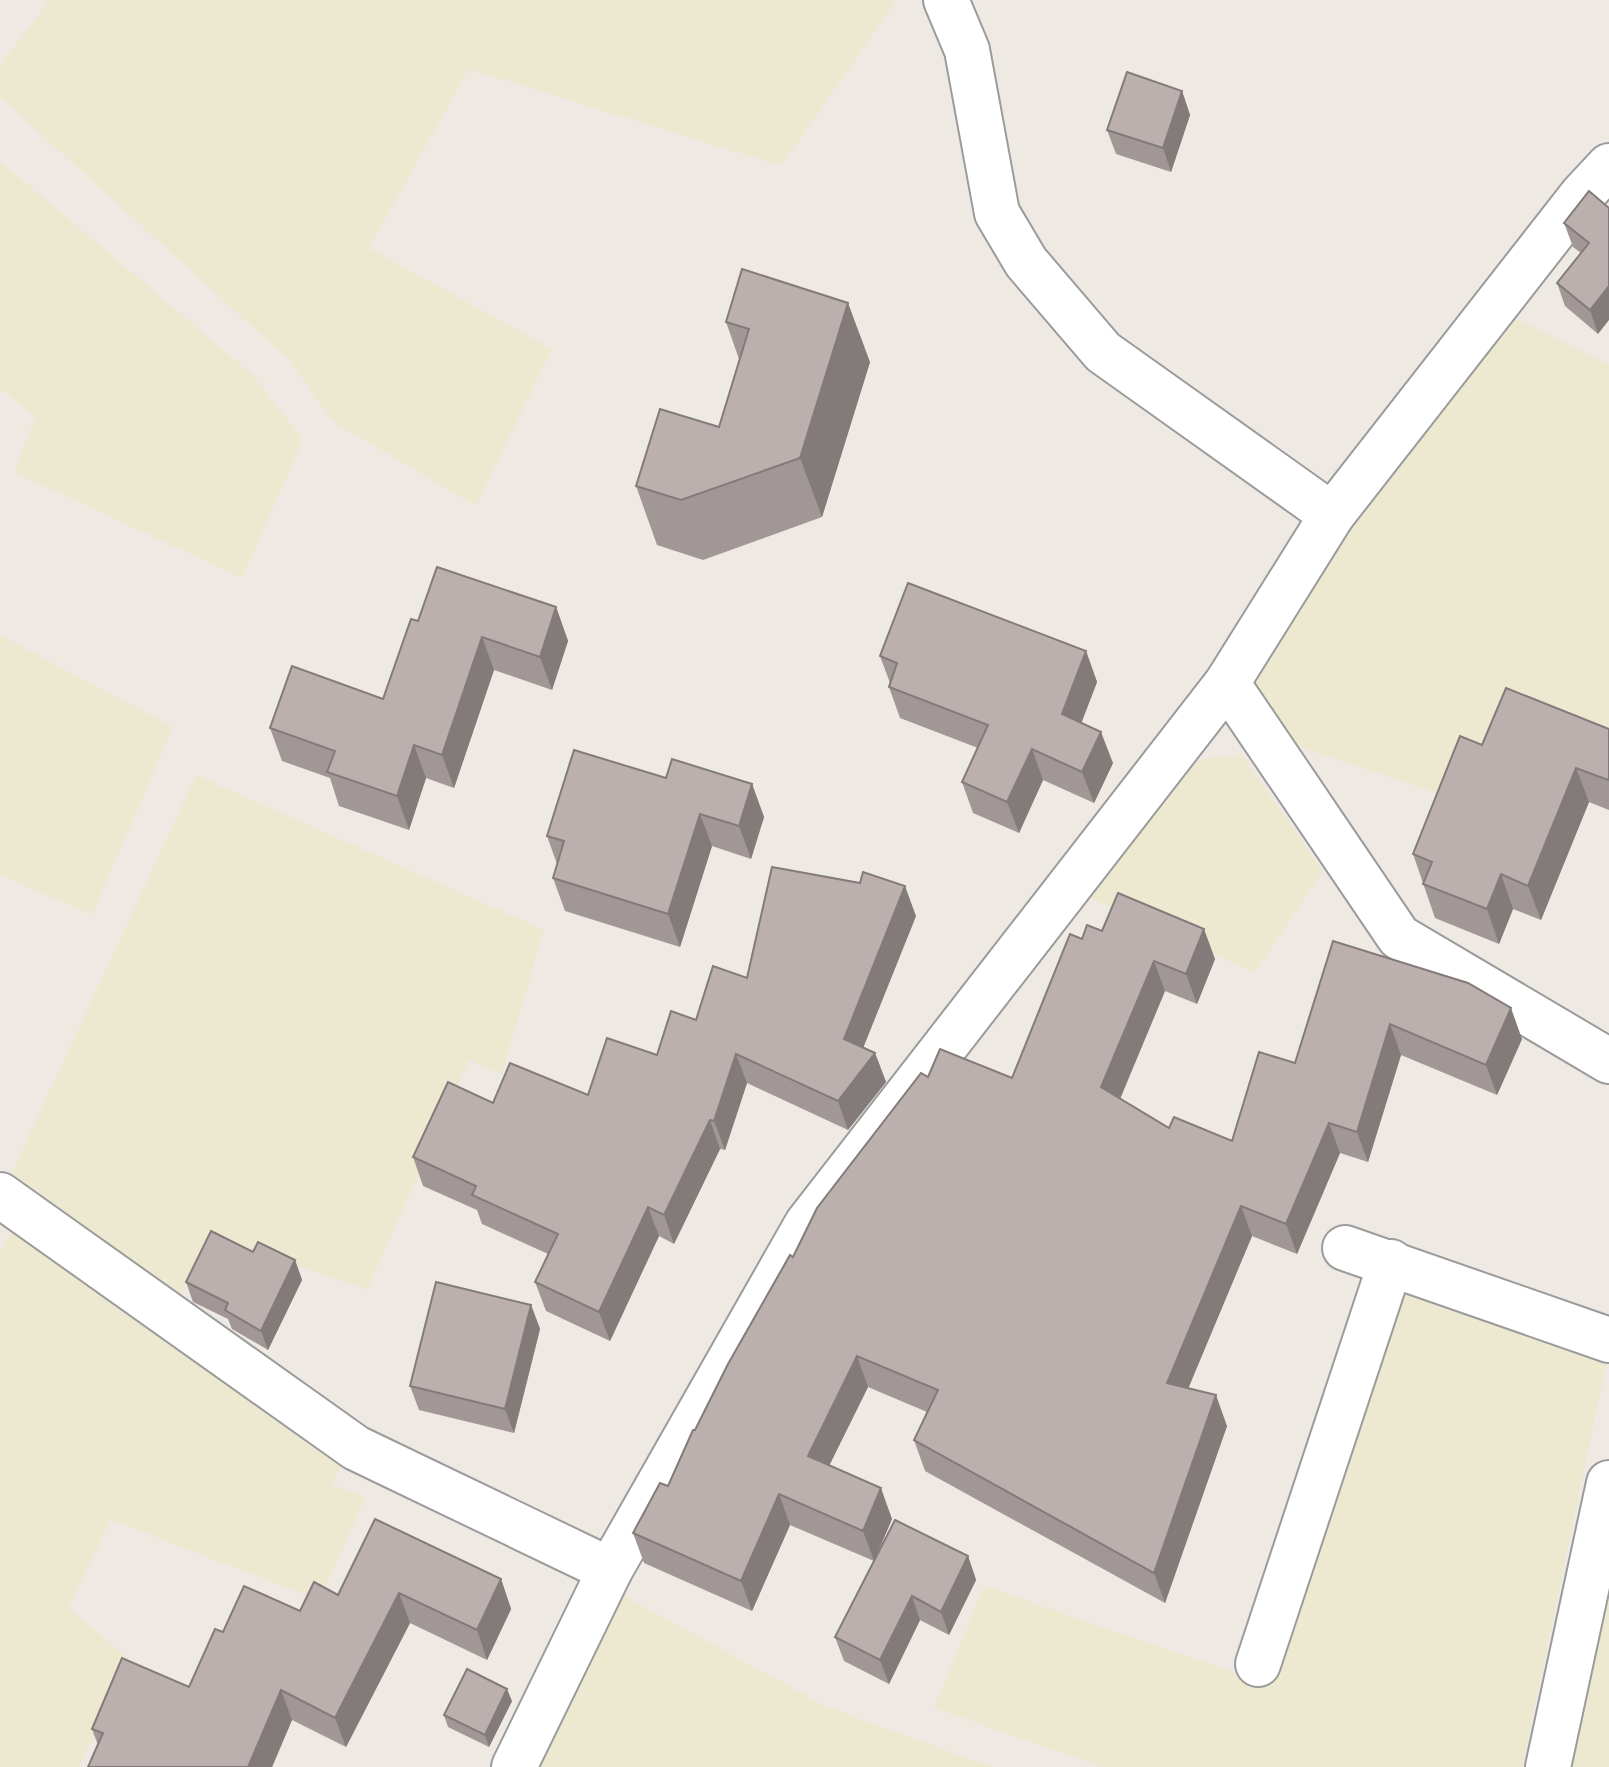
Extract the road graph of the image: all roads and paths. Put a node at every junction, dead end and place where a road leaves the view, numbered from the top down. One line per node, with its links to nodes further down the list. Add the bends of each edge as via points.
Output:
1 (946, 0): 3 (street, via 967,50 997,213 1026,262 1103,352)
2 (1609, 166): 3 (street)
3 (1332, 515): 4 (street)
4 (1227, 683): 5 (street, via 1399,937); 11 (street, via 807,1224)
5 (1609, 1061)
6 (0, 1195): 11 (street, via 356,1448)
7 (1345, 1248): 8 (street)
8 (1391, 1262): 9 (street); 12 (street)
9 (1609, 1340)
10 (1609, 1483): 14 (street)
11 (610, 1570): 13 (street)
12 (1258, 1664)
13 (514, 1767)
14 (1548, 1767)

